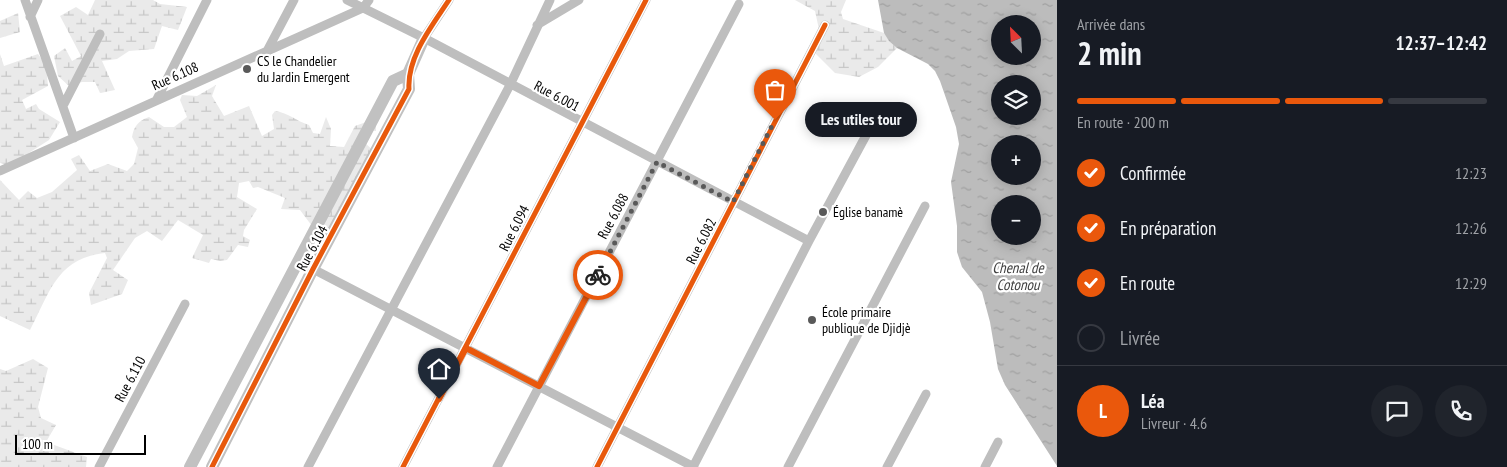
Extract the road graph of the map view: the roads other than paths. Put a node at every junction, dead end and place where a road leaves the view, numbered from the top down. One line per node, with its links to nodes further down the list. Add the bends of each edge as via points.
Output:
1 (25, 0): 13 (street)
2 (38, 0): 13 (street)
3 (207, 0): 21 (street)
4 (294, 0): 18 (street)
5 (347, 0): 12 (street, Rue 6.001)
6 (369, 0): 12 (street)
7 (449, 0): 17 (street)
8 (550, 0): 14 (street)
9 (578, 0): 14 (street)
10 (646, 0): 24 (street, Rue 6.094)
11 (739, 4): 26 (street, Rue 6.088)
12 (363, 8): 17 (street, Rue 6.001); 18 (street, Rue 6.108)
13 (30, 17): 22 (street)
14 (537, 25): 20 (street)
15 (825, 25): 28 (street, Rue 6.082)
16 (100, 34): 22 (street)
17 (424, 38): 19 (street, Rue 6.104); 20 (street, Rue 6.001)
18 (267, 50): 21 (street, Rue 6.108)
19 (408, 74): 31 (street, Rue 6.104, via 409,89); 40 (street, Rue 6.104, via 393,81)
20 (510, 84): 24 (street, Rue 6.001); 33 (street)
21 (157, 99): 25 (street, Rue 6.108)
22 (64, 104): 25 (street)
23 (877, 115): 30 (street)
24 (582, 122): 26 (street, Rue 6.001); 34 (street, Rue 6.094)
25 (74, 138): 27 (street, Rue 6.108)
26 (657, 162): 28 (street, Rue 6.001); 35 (street, Rue 6.088)
27 (0, 172)
28 (733, 202): 30 (street, Rue 6.001); 37 (street, Rue 6.082)
29 (925, 206): 47 (street)
30 (808, 241): 46 (street)
31 (313, 269): 33 (street); 41 (street, Rue 6.104)
32 (185, 304): 39 (street, Rue 6.110)
33 (390, 309): 34 (street); 42 (street)
34 (466, 348): 35 (street); 43 (street, Rue 6.094)
35 (539, 386): 37 (street); 44 (street, Rue 6.088)
36 (926, 394): 48 (street)
37 (618, 427): 45 (street, Rue 6.082); 46 (street)
38 (998, 442): 49 (street)
39 (99, 467)
40 (190, 467)
41 (212, 467)
42 (308, 467)
43 (403, 467)
44 (498, 467)
45 (597, 467)
46 (693, 467)
47 (788, 467)
48 (887, 467)
49 (985, 467)

